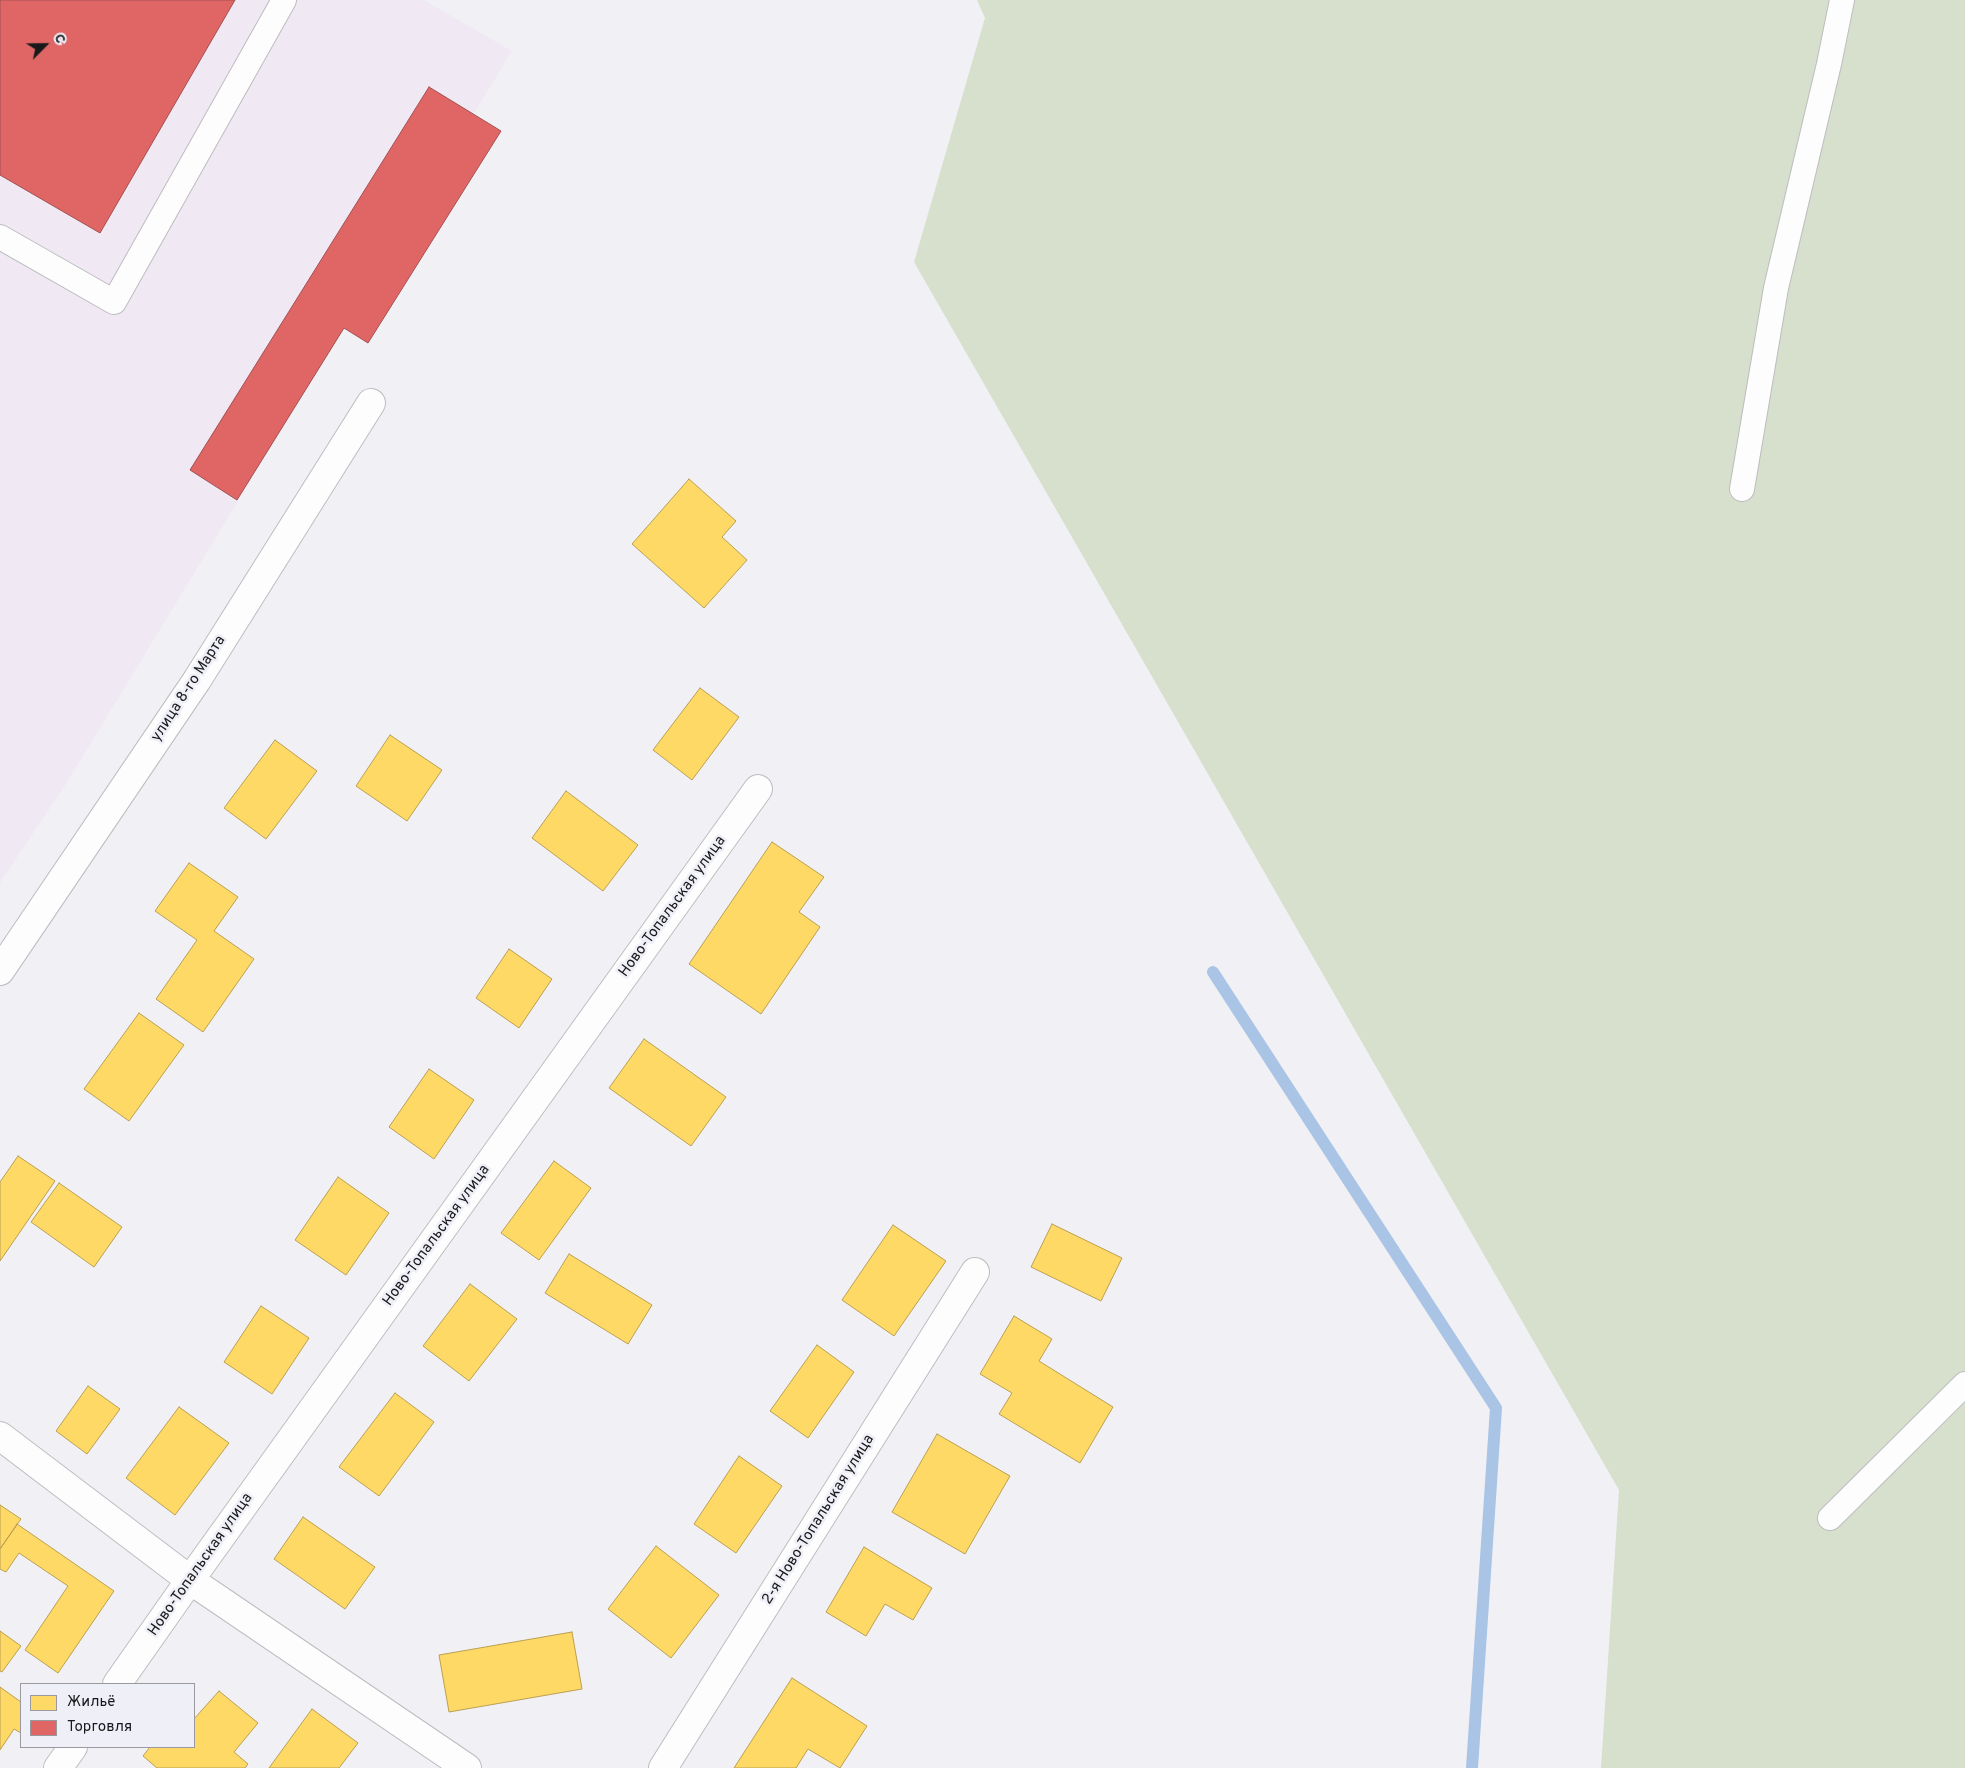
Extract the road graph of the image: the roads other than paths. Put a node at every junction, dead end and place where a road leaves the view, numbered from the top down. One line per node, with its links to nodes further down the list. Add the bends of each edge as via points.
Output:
1 (284, 0): 3 (lane, via 114,302)
2 (1842, 0): 5 (lane, via 1776,288)
3 (0, 237)
4 (371, 403): 7 (street, улица 8-го Марта, via 197,680)
5 (1742, 488)
6 (758, 788): 12 (street, Ново-Топальская улица)
7 (0, 971)
8 (975, 1272): 17 (street, 2-я Ново-Топальская улица)
9 (1965, 1384): 11 (lane)
10 (0, 1436): 12 (street)
11 (1830, 1518)
12 (190, 1580): 13 (street, Ново-Топальская улица); 16 (street)
13 (118, 1683)
14 (72, 1748): 15 (street)
15 (58, 1768)
16 (468, 1768)
17 (662, 1768)

